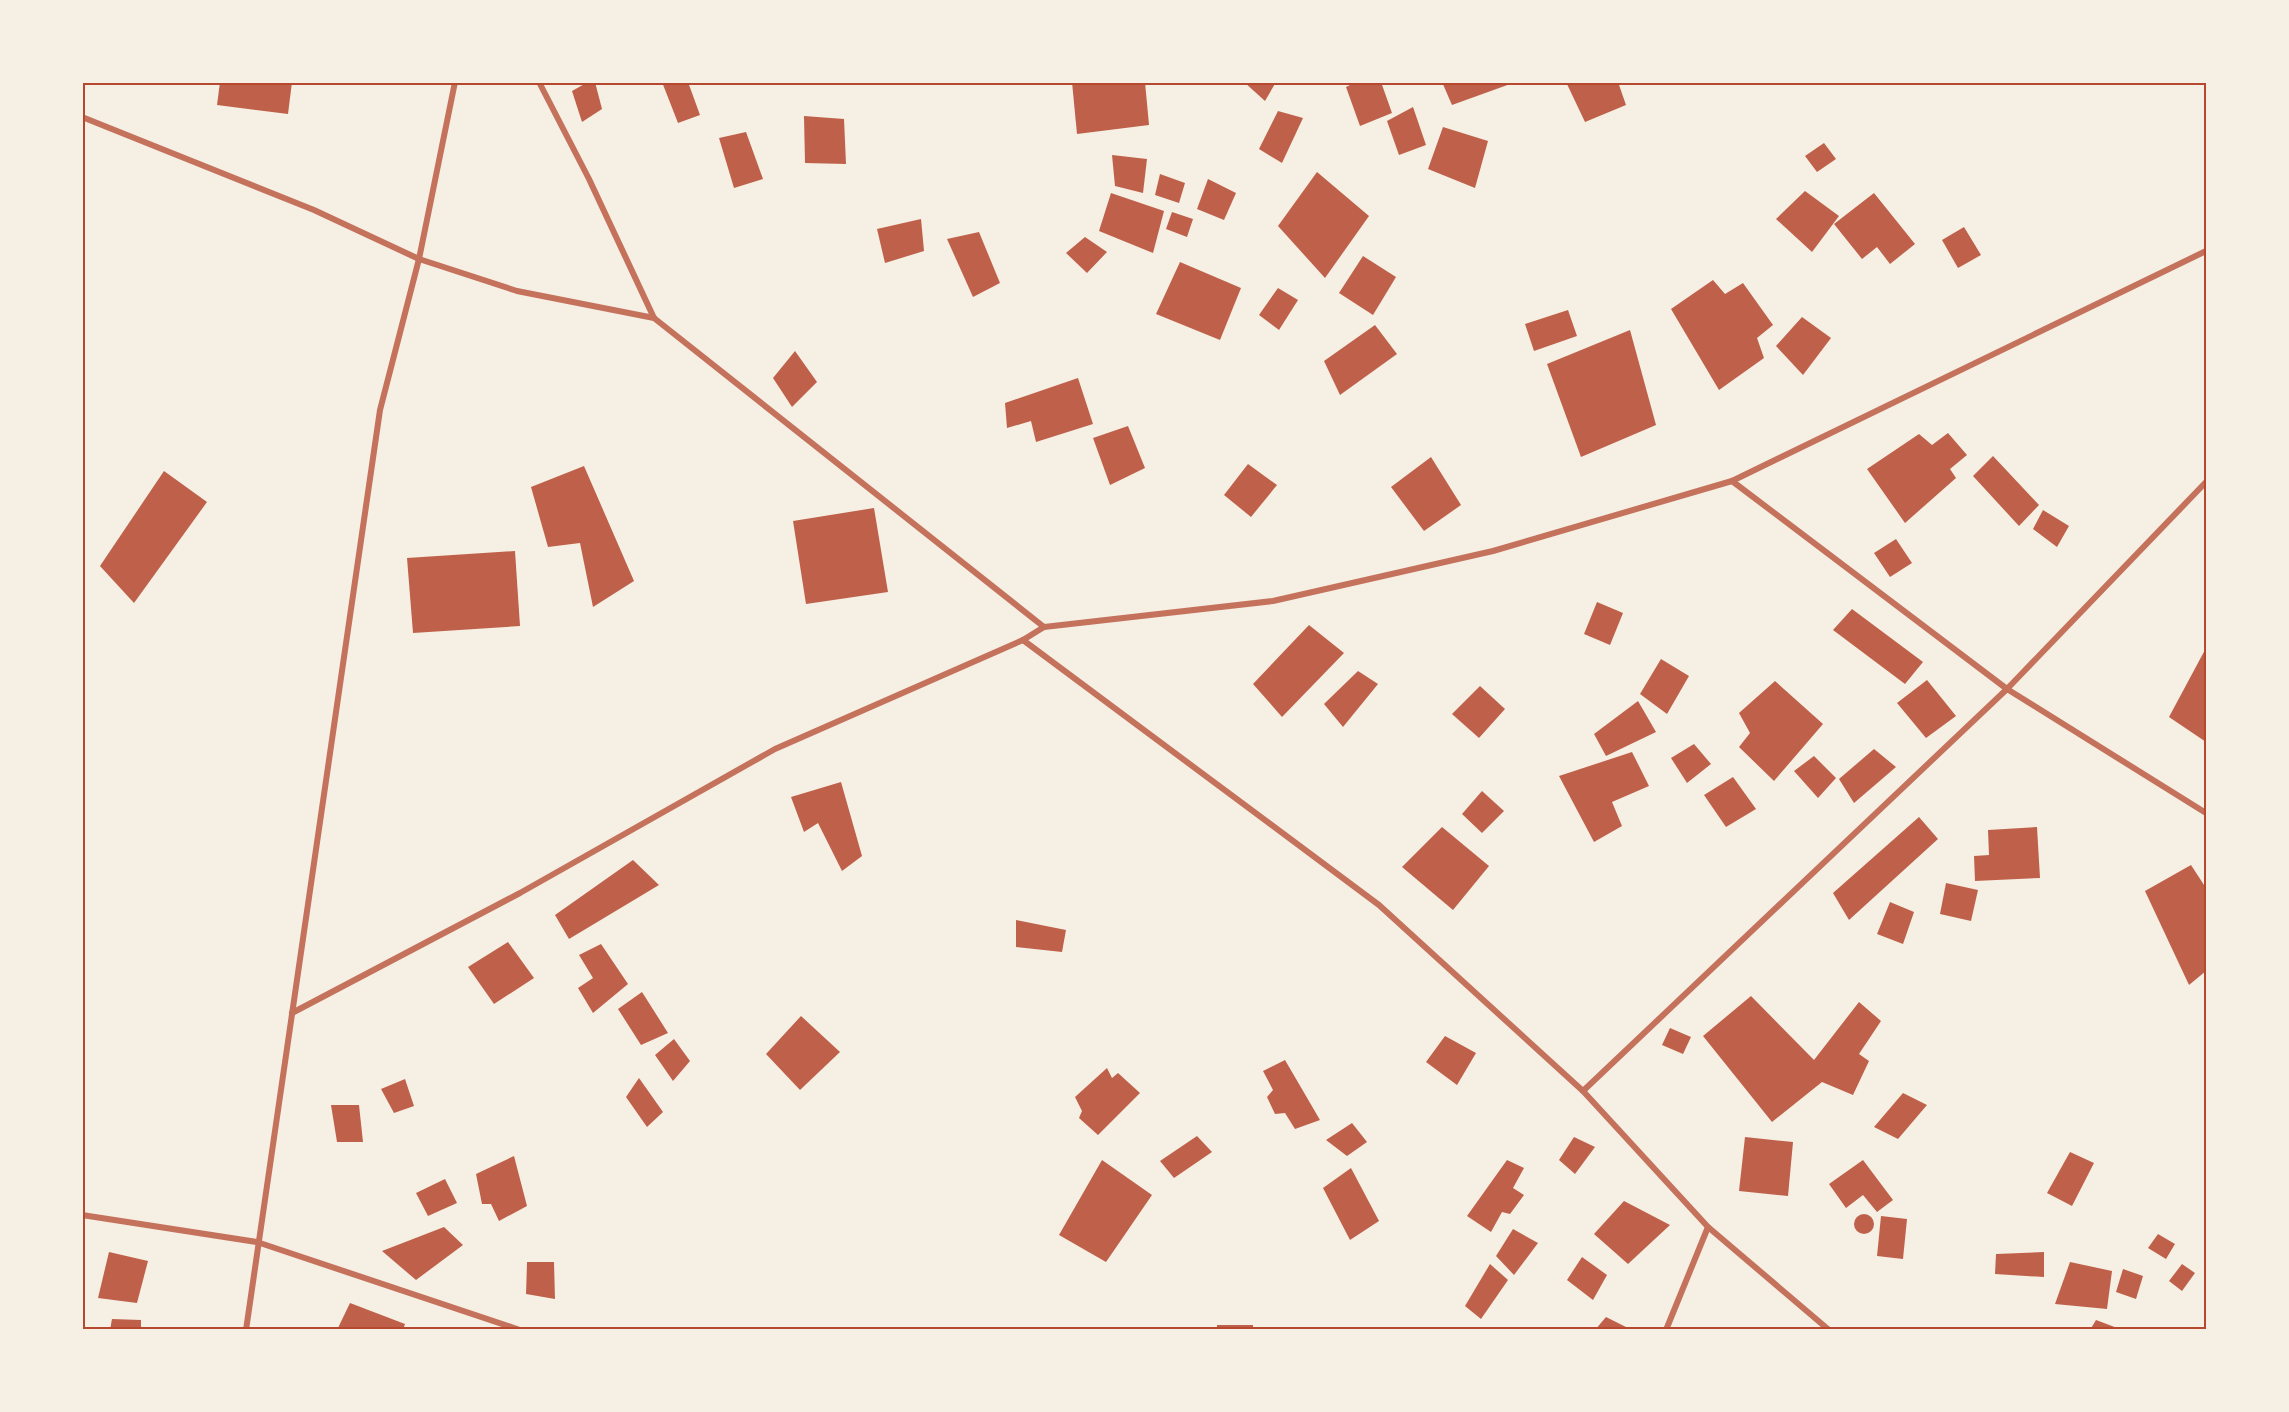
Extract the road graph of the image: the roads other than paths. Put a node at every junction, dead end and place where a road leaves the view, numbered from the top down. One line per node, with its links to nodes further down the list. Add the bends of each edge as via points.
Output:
1 (455, 82): 5 (street)
2 (539, 82): 6 (street)
3 (82, 117): 5 (street, via 314,210)
4 (2206, 251): 7 (street)
5 (419, 259): 6 (street, via 518,291); 13 (street, via 380,410)
6 (654, 318): 9 (street)
7 (1732, 481): 9 (street, via 1493,551 1273,601); 11 (street)
8 (2206, 482): 11 (street)
9 (1044, 627): 10 (street)
10 (1023, 640): 13 (street, via 775,750); 14 (street, via 1379,906)
11 (2007, 689): 12 (street); 14 (street)
12 (2206, 813)
13 (292, 1013): 17 (street)
14 (1583, 1091): 16 (street)
15 (82, 1215): 17 (street)
16 (1708, 1227): 20 (street); 21 (street)
17 (257, 1242): 18 (street); 19 (street)
18 (246, 1329)
19 (520, 1329)
20 (1666, 1329)
21 (1829, 1329)

